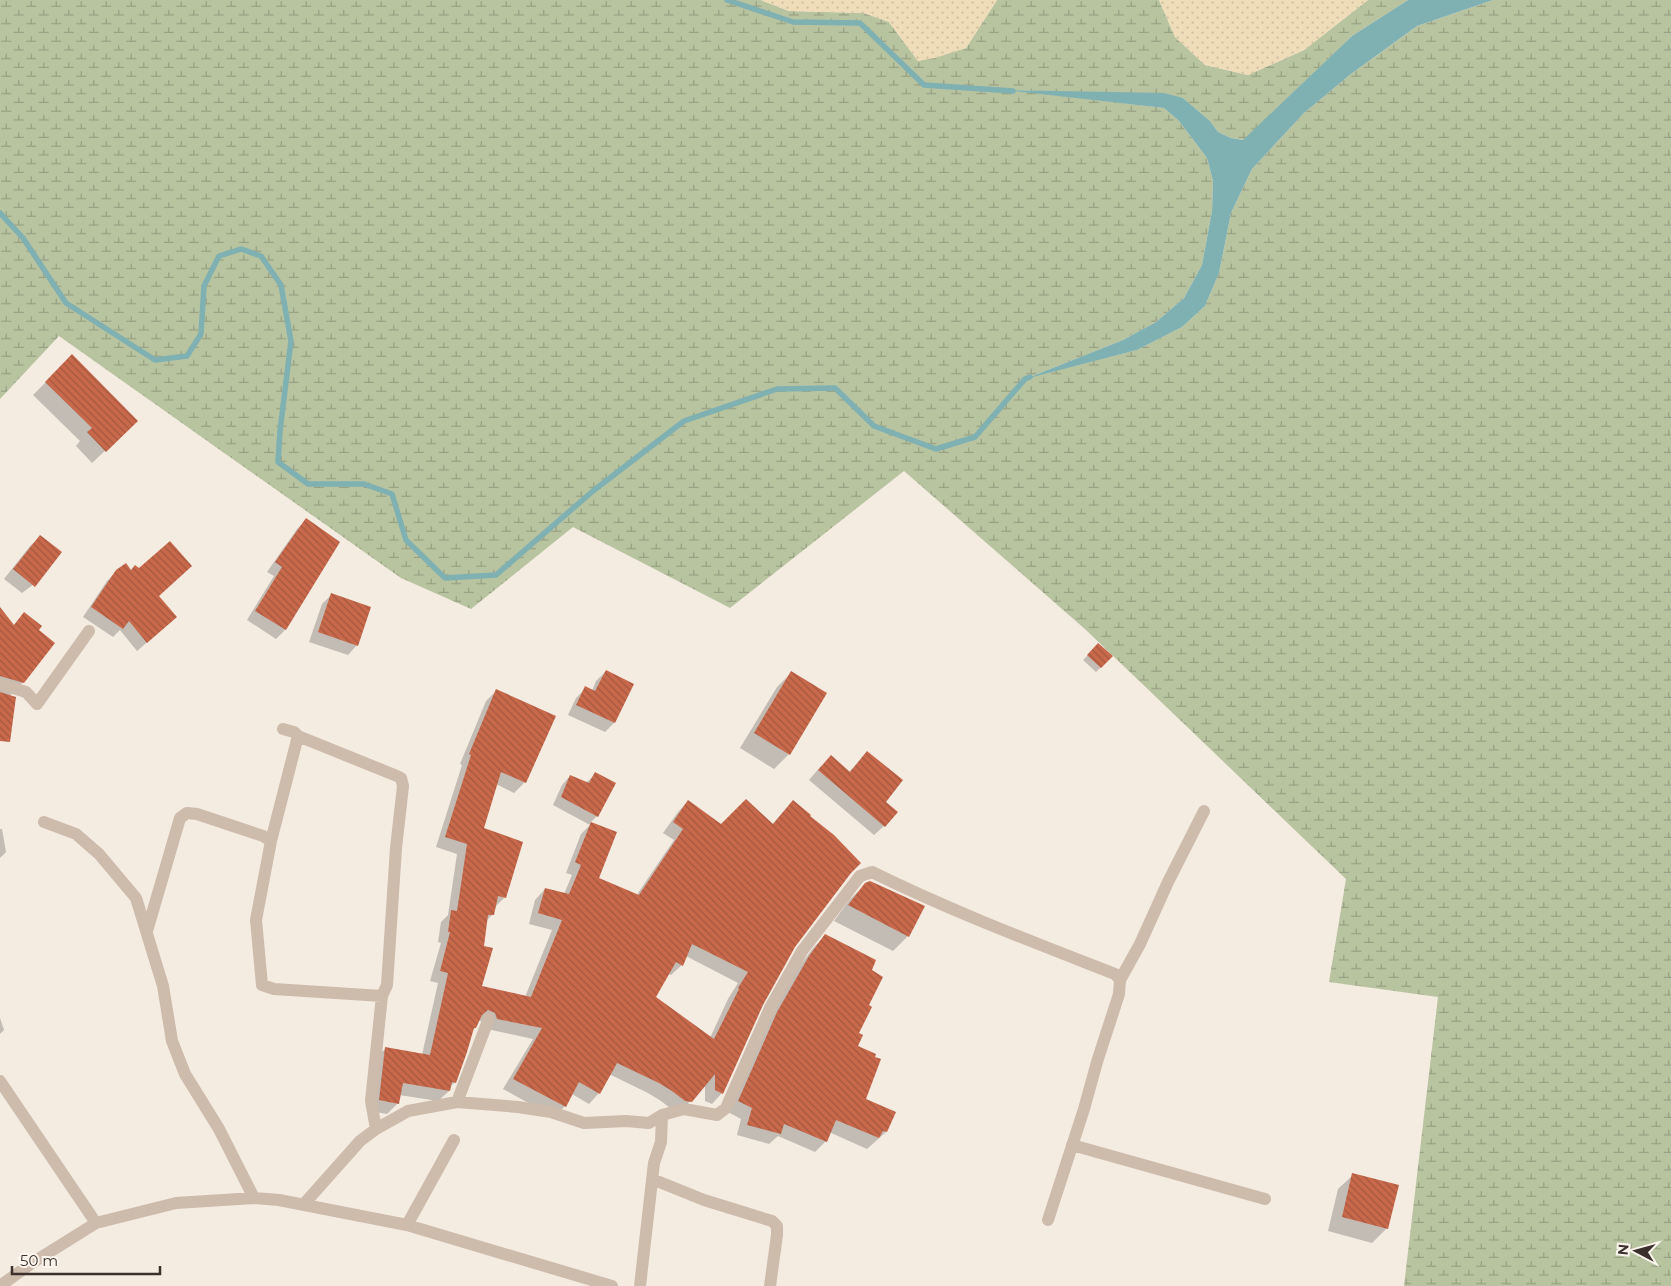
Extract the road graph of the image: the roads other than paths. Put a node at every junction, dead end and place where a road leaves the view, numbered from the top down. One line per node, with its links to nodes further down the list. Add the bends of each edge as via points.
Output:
1 (89, 631): 2 (street, via 38,704 26,692)
2 (0, 684)
3 (283, 729): 4 (street)
4 (298, 736): 7 (street); 10 (street, via 400,778 403,786 387,985)
5 (1204, 811): 9 (street)
6 (44, 822): 8 (street, via 76,834 99,854 136,898)
7 (271, 841): 8 (street, via 197,814 187,813 180,818); 10 (street, via 256,920 262,985 274,989)
8 (147, 931): 19 (street, via 172,1041 182,1066)
9 (1120, 980): 14 (street, via 1115,974 991,926 872,872 860,876 802,951 770,1008 726,1108 717,1115 684,1109); 17 (street, via 1119,994)
10 (382, 996): 15 (street, via 371,1101)
11 (489, 1018): 13 (street)
12 (0, 1081): 23 (street)
13 (457, 1102): 14 (street, via 551,1112 584,1123 649,1123); 15 (street, via 408,1111)
14 (662, 1115): 18 (street, via 661,1142)
15 (376, 1129): 21 (street, via 360,1141)
16 (454, 1140): 24 (street)
17 (1072, 1145): 20 (street); 22 (street)
18 (652, 1179): 29 (street); 30 (street, via 704,1200 772,1221 777,1226 777,1235)
19 (254, 1198): 21 (street); 23 (street, via 176,1203)
20 (1265, 1199)
21 (304, 1204): 24 (street)
22 (1048, 1220)
23 (96, 1224): 25 (street)
24 (407, 1225): 28 (street)
25 (19, 1274): 26 (street); 27 (street)
26 (0, 1286)
27 (26, 1286)
28 (612, 1286)
29 (640, 1286)
30 (770, 1286)

